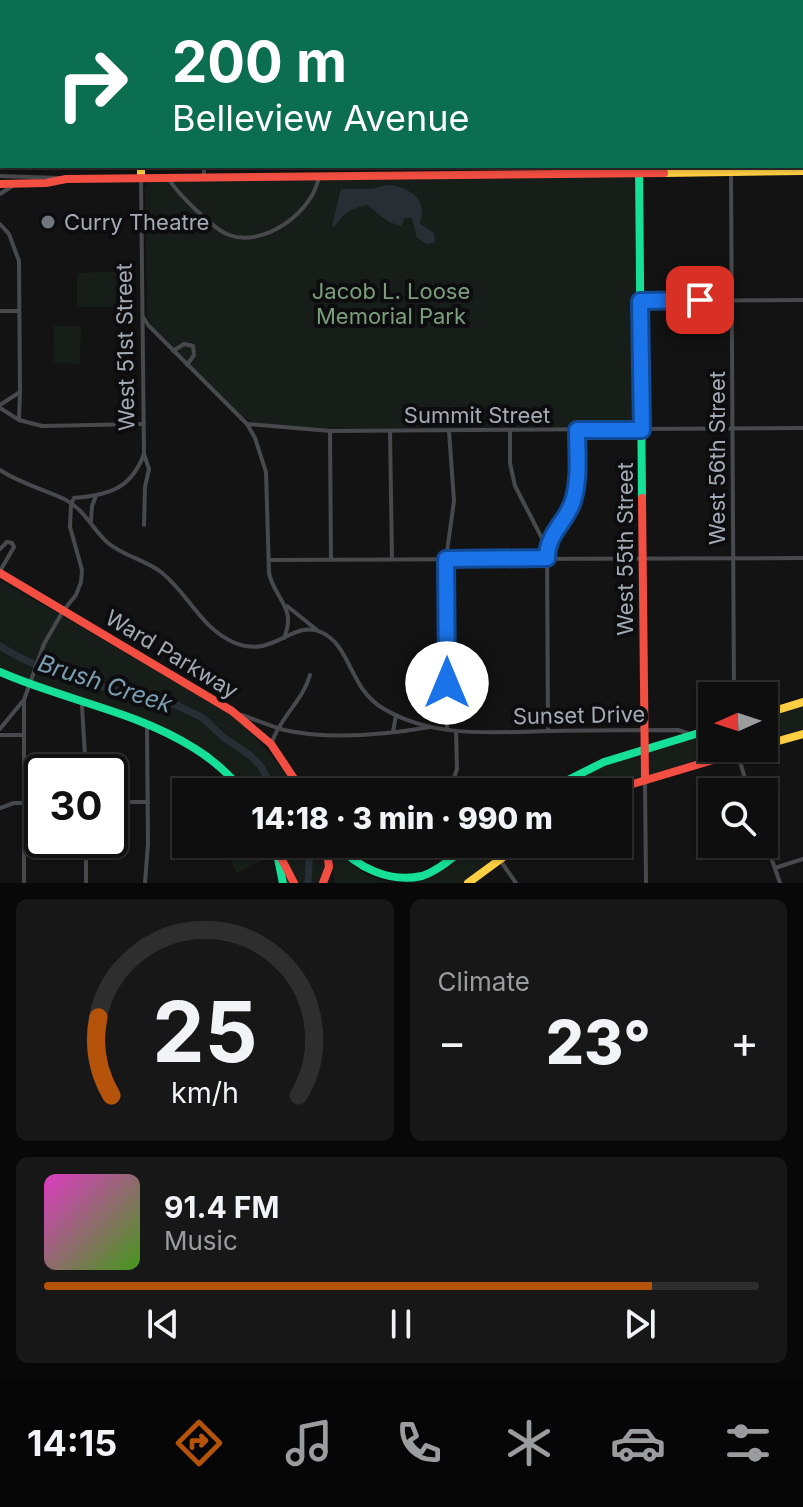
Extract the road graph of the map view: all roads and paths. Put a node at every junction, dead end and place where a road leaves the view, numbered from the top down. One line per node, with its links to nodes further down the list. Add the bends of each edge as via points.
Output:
1 (18, 168): 14 (street)
2 (141, 168): 13 (main road, West 51st Street)
3 (639, 169): 6 (main road); 9 (main road); 20 (main road, West 55th Street)
4 (330, 170): 5 (main road); 10 (main road)
5 (415, 170): 6 (main road)
6 (535, 170)
7 (204, 171): 10 (main road); 12 (main road)
8 (803, 171): 9 (main road)
9 (731, 172): 18 (street, West 56th Street)
10 (319, 175): 12 (street, via 297,215 265,233 243,236 219,229)
11 (0, 176): 14 (street)
12 (168, 177): 13 (main road)
13 (141, 178): 14 (main road); 23 (street, West 51st Street)
14 (17, 180): 15 (main road); 16 (street)
15 (0, 184)
16 (0, 194)
17 (0, 224): 22 (street, via 19,261)
18 (732, 300): 19 (street); 20 (street); 34 (street, West 56th Street)
19 (803, 300)
20 (640, 301): 37 (main road, West 55th Street)
21 (0, 311): 22 (street)
22 (19, 311): 28 (street)
23 (143, 317): 24 (street); 25 (street, West 51st Street)
24 (156, 333): 25 (street); 26 (street)
25 (143, 337): 31 (street, West 51st Street)
26 (173, 351): 27 (street); 27 (street, via 184,344 193,346 195,353)
27 (187, 365): 32 (street)
28 (20, 392): 29 (street); 30 (street)
29 (0, 406): 30 (street)
30 (19, 420): 31 (street, via 42,426)
31 (144, 424): 41 (street, West 51st Street)
32 (247, 424): 38 (street, Summit Street); 55 (street, via 266,472)
33 (803, 428): 34 (street, Summit Street)
34 (733, 429): 37 (street, Summit Street); 50 (street, West 56th Street)
35 (510, 430): 36 (street, Summit Street); 40 (street, Summit Street); 47 (street, via 515,486)
36 (577, 430): 37 (street, Summit Street); 47 (street, via 574,498)
37 (642, 430): 54 (main road, West 55th Street)
38 (330, 431): 39 (street, Summit Street); 56 (street)
39 (390, 431): 40 (street, Summit Street); 52 (street)
40 (449, 431): 53 (street, via 454,501)
41 (144, 454): 43 (street, via 127,482); 46 (street, West 51st Street, via 149,469)
42 (0, 470): 44 (street)
43 (96, 496): 44 (street, via 74,498); 45 (street)
44 (71, 504): 45 (street); 59 (street, via 70,527 82,576)
45 (91, 523): 61 (street, via 110,545 163,574 197,615 225,638 253,648)
46 (144, 525)
47 (547, 548): 49 (street)
48 (0, 549): 57 (street, via 7,542 14,547)
49 (547, 558): 53 (street); 54 (street); 78 (street)
50 (734, 558): 51 (street); 54 (street); 64 (street, West 56th Street)
51 (803, 558)
52 (392, 559): 53 (street); 56 (street)
53 (446, 559): 75 (street)
54 (642, 559): 76 (main road, West 55th Street)
55 (269, 560): 56 (street); 58 (street, via 272,585)
56 (331, 560)
57 (0, 572): 59 (main road, Ward Parkway)
58 (285, 604): 60 (street, Sunset Drive); 61 (street, via 289,621)
59 (63, 611): 65 (street); 70 (main road, Ward Parkway)
60 (317, 630): 61 (street); 71 (street, Sunset Drive, via 339,645 365,693)
61 (283, 638)
62 (3, 675): 65 (main road)
63 (310, 675): 74 (street)
64 (734, 682)
65 (28, 687): 66 (street); 68 (main road)
66 (24, 700): 79 (street); 83 (street)
67 (803, 702): 69 (main road)
68 (81, 704): 72 (main road); 88 (street)
69 (778, 710)
70 (232, 711): 74 (street); 86 (main road, Ward Parkway)
71 (396, 715): 73 (street, Sunset Drive); 80 (street)
72 (147, 725): 90 (main road, via 193,746); 97 (street)
73 (432, 727): 75 (street, Sunset Drive); 80 (street)
74 (278, 728): 80 (street); 86 (street)
75 (447, 730): 77 (street, Sunset Drive)
76 (644, 730): 78 (street, Sunset Drive); 84 (street, Sunset Drive); 87 (main road, West 55th Street)
77 (456, 731): 78 (street, Sunset Drive); 92 (street)
78 (548, 731)
79 (0, 732): 83 (street)
80 (393, 732)
81 (698, 733): 84 (main road)
82 (803, 734): 85 (main road)
83 (22, 735): 98 (street)
84 (691, 735): 87 (main road)
85 (778, 741)
86 (271, 744): 91 (main road, Ward Parkway)
87 (644, 748): 93 (main road); 94 (main road, West 55th Street)
88 (85, 754)
89 (700, 762): 94 (main road)
90 (232, 778)
91 (294, 778)
92 (454, 778)
93 (568, 778)
94 (645, 780): 95 (main road); 121 (street, West 55th Street)
95 (632, 784)
96 (128, 802): 97 (street)
97 (148, 802): 114 (street)
98 (23, 803): 99 (street); 112 (street)
99 (0, 808)
100 (86, 858): 113 (street)
101 (279, 858): 115 (main road)
102 (282, 858): 116 (main road)
103 (327, 858): 117 (main road)
104 (329, 858): 118 (main road)
105 (350, 858): 106 (main road, via 377,877 407,880)
106 (450, 858)
107 (503, 858): 110 (main road)
108 (771, 858): 111 (street)
109 (803, 859): 111 (street)
110 (500, 860): 119 (main road); 120 (street)
111 (775, 868): 122 (street)
112 (24, 883)
113 (86, 883)
114 (145, 883)
115 (283, 883)
116 (294, 883)
117 (323, 883)
118 (333, 883)
119 (468, 883)
120 (516, 883)
121 (646, 883)
122 (780, 883)

